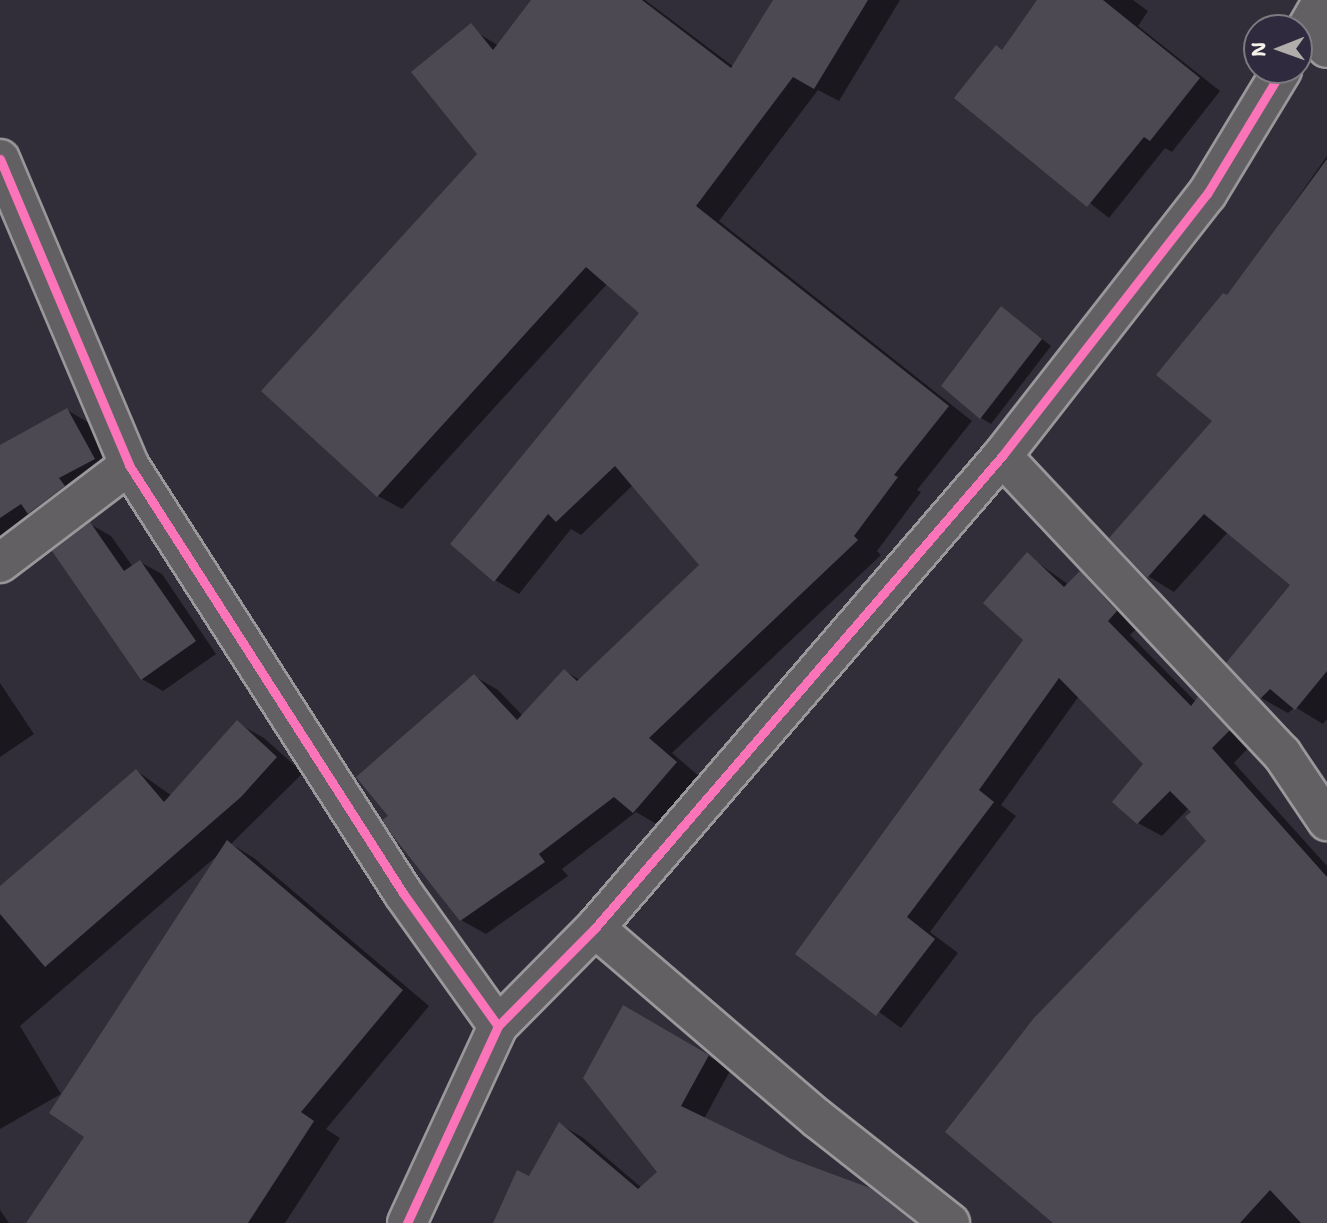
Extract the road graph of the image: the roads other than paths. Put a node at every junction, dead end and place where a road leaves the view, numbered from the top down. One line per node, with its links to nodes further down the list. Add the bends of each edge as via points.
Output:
1 (1274, 84): 3 (street, via 1207,194)
2 (0, 159): 4 (street)
3 (1002, 456): 6 (street, via 1282,754); 7 (street)
4 (129, 465): 5 (street); 8 (street, via 402,893)
5 (0, 563)
6 (1327, 821)
7 (595, 928): 8 (street); 10 (street, via 818,1119)
8 (498, 1026): 9 (street)
9 (407, 1223)
10 (950, 1223)

